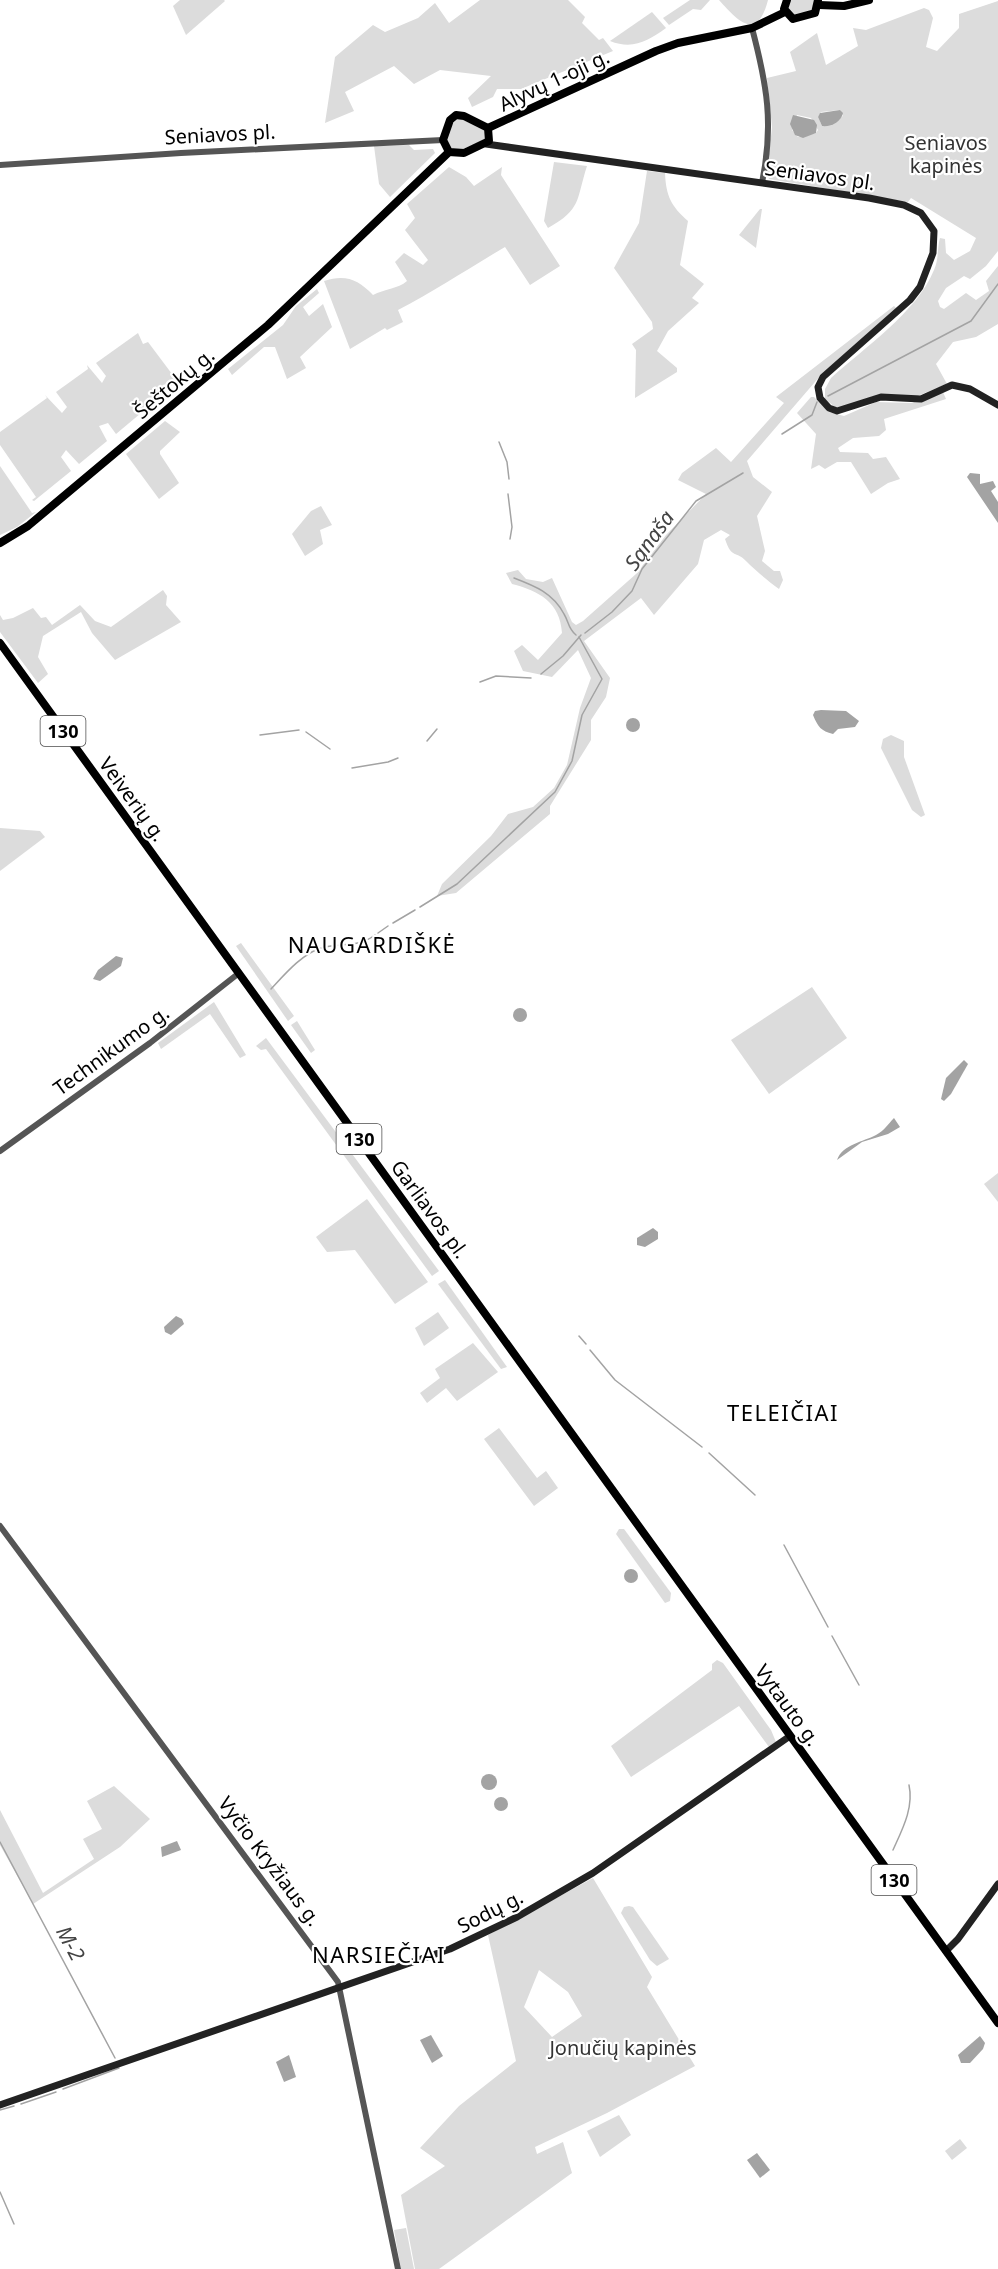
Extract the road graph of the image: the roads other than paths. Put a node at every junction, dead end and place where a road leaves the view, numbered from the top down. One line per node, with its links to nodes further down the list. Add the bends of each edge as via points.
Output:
1 (787, 0): 4 (main road)
2 (869, 0): 3 (main road, via 844,6)
3 (818, 3): 4 (main road, via 815,13 797,19)
4 (785, 12): 5 (main road, Alyvų 1-oji g.)
5 (752, 28): 6 (main road, Alyvų 1-oji g., via 678,43); 11 (street, via 770,118)
6 (488, 128): 7 (main road, via 456,115 450,120); 8 (main road, via 490,137)
7 (443, 140): 9 (main road); 10 (street, Seniavos pl.)
8 (486, 144): 9 (main road, Seniavos pl., via 460,154); 11 (main road, Seniavos pl.)
9 (449, 152): 13 (main road, Šeštokų g., via 234,354 28,526)
10 (0, 165)
11 (762, 183): 12 (main road, Seniavos pl., via 904,205 921,213 934,231 931,262 915,294 824,377 818,391 823,403 837,411 881,397 921,399 952,385)
12 (998, 405)
13 (0, 543)
14 (0, 643): 15 (main road, Veiverių g. / 130)
15 (239, 973): 16 (street, Technikumo g., via 141,1050); 17 (main road, Garliavos pl. / 130)
16 (0, 1151)
17 (552, 1406): 19 (main road, Vytauto g. / 130)
18 (0, 1526): 22 (street, Vyčio Kryžiaus g., via 316,1950)
19 (790, 1736): 21 (main road, Vytauto g. / 130); 22 (main road, Sodų g., via 593,1873 517,1917 450,1949)
20 (998, 1884): 21 (main road)
21 (945, 1951): 23 (main road, Vytauto g. / 130)
22 (339, 1987): 24 (main road, Sodų g.); 25 (street, Vyčio Kryžiaus g.)
23 (998, 2023)
24 (0, 2105)
25 (398, 2269)

